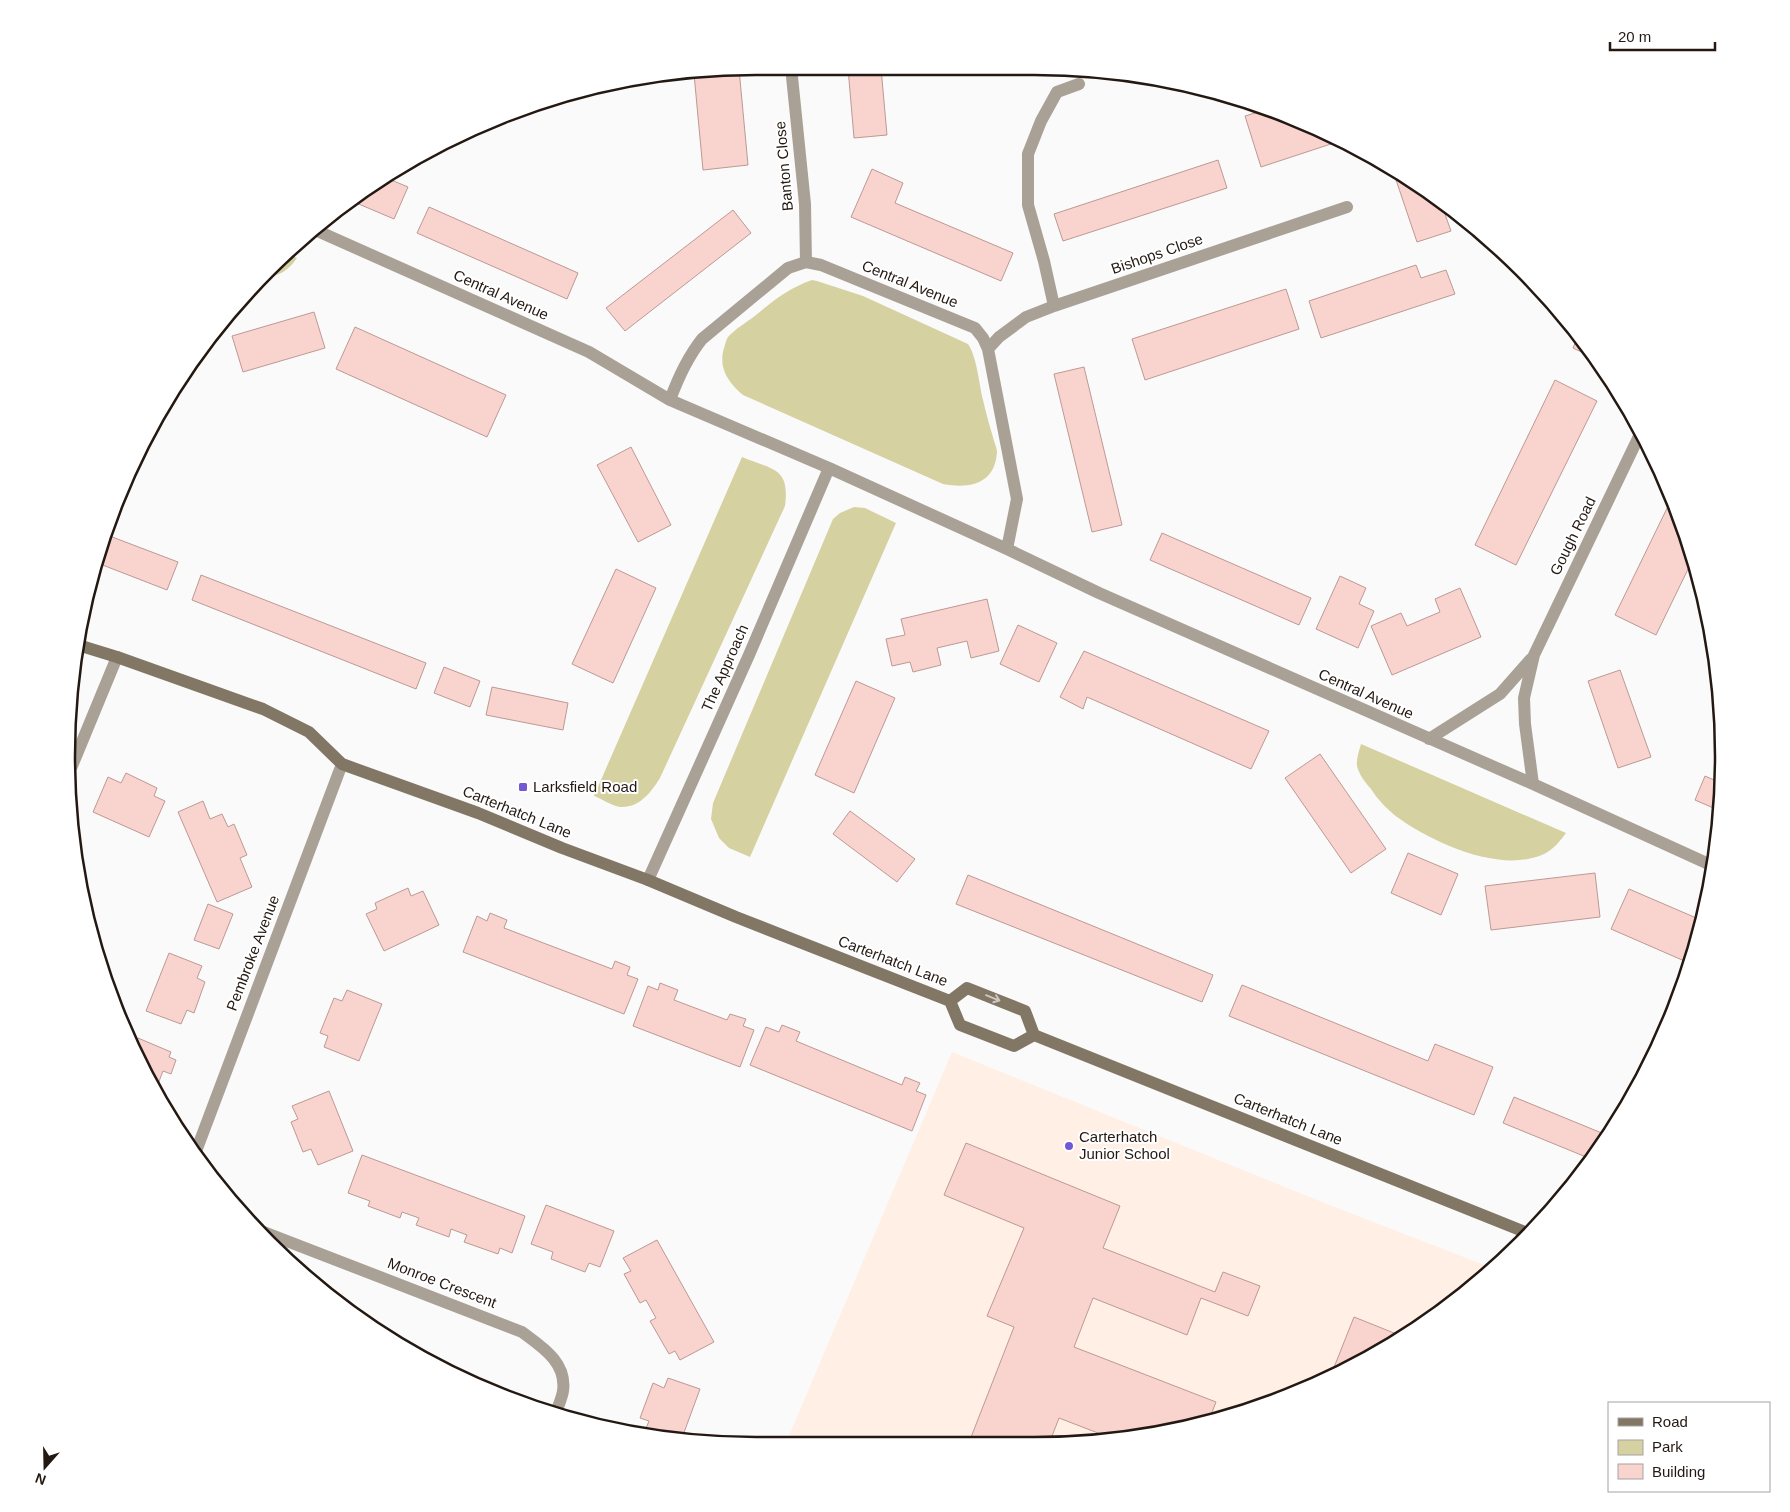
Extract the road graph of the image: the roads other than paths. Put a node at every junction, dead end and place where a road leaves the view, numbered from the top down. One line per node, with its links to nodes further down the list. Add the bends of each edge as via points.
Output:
1 (792, 75): 5 (street, Banton Close, via 805,204)
2 (1079, 84): 6 (street, via 1057,92 1028,154 1028,205)
3 (1347, 207): 6 (street, Bishops Close)
4 (321, 233): 8 (street, Central Avenue, via 589,352)
5 (806, 262): 7 (street, Central Avenue, via 821,265 975,328); 8 (street, via 788,268 702,339 681,371)
6 (1054, 306): 7 (street, Bishops Close, via 1026,317)
7 (988, 349): 11 (street, Central Avenue, via 1017,499)
8 (670, 400): 10 (street, Central Avenue)
9 (1638, 441): 13 (street, Gough Road)
10 (829, 468): 11 (street, Central Avenue); 20 (street, The Approach)
11 (1007, 549): 15 (street, Central Avenue)
12 (84, 647): 14 (street, Carterhatch Lane)
13 (1534, 655): 15 (street, Gough Road, via 1500,694); 18 (street, Gough Road, via 1524,698)
14 (117, 657): 16 (street); 17 (street, Carterhatch Lane, via 263,710 309,732)
15 (1429, 739): 18 (street, Central Avenue)
16 (75, 759)
17 (342, 764): 20 (street, Carterhatch Lane, via 478,812); 23 (street, Pembroke Avenue)
18 (1533, 784): 19 (street, Central Avenue)
19 (1706, 863)
20 (648, 880): 21 (street, Carterhatch Lane)
21 (950, 1001): 22 (street, Carterhatch Lane, via 960,1025 1014,1046); 22 (street, Carterhatch Lane, one-way to 22, via 967,988 1026,1011)
22 (1034, 1035): 24 (street, Carterhatch Lane)
23 (198, 1146)
24 (1522, 1231)
25 (271, 1235): 26 (street, Monroe Crescent, via 522,1332 547,1350 562,1369 563,1390)
26 (558, 1407)

